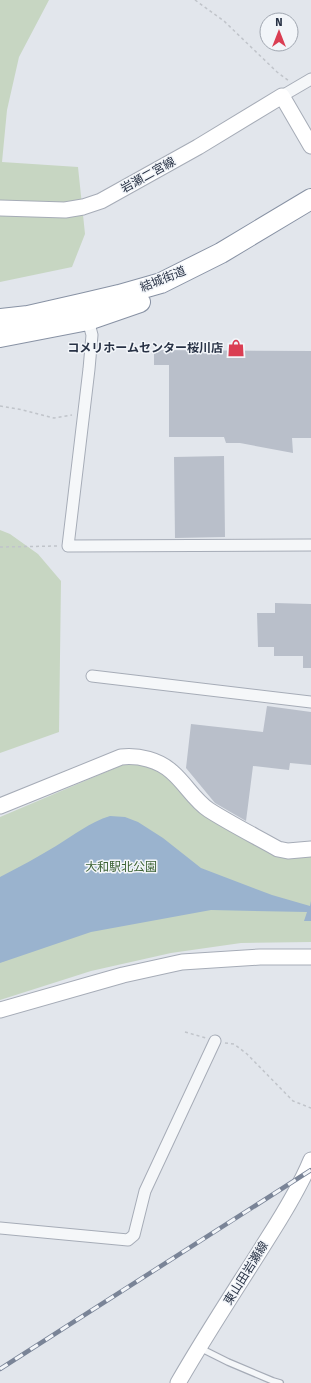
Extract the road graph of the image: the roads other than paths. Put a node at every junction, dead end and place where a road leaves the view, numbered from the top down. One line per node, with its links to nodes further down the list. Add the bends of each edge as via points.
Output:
1 (311, 79): 2 (street)
2 (282, 96): 3 (street); 5 (street, 岩瀬二宮線, via 198,148 101,201 65,210)
3 (311, 146)
4 (311, 199): 7 (highway, 結城街道, via 221,253 161,283 28,316)
5 (0, 208)
6 (311, 215): 8 (highway, 結城街道, via 227,266)
7 (0, 319)
8 (88, 320): 9 (highway, 結城街道); 10 (street, via 92,335 68,546)
9 (0, 337)
10 (311, 545)
11 (92, 676): 12 (street)
12 (311, 702)
13 (0, 806): 14 (street, via 121,757 141,757 173,772 209,810 278,849 288,851)
14 (311, 848)
15 (311, 957): 16 (street, via 182,962 123,975)
16 (0, 1010)
17 (215, 1041): 19 (street, via 145,1191 134,1235 128,1240)
18 (311, 1160): 20 (street, 東山田岩瀬線, via 282,1216)
19 (0, 1228)
20 (198, 1347): 21 (street, 東山田岩瀬線); 22 (lane)
21 (178, 1383)
22 (280, 1383)

